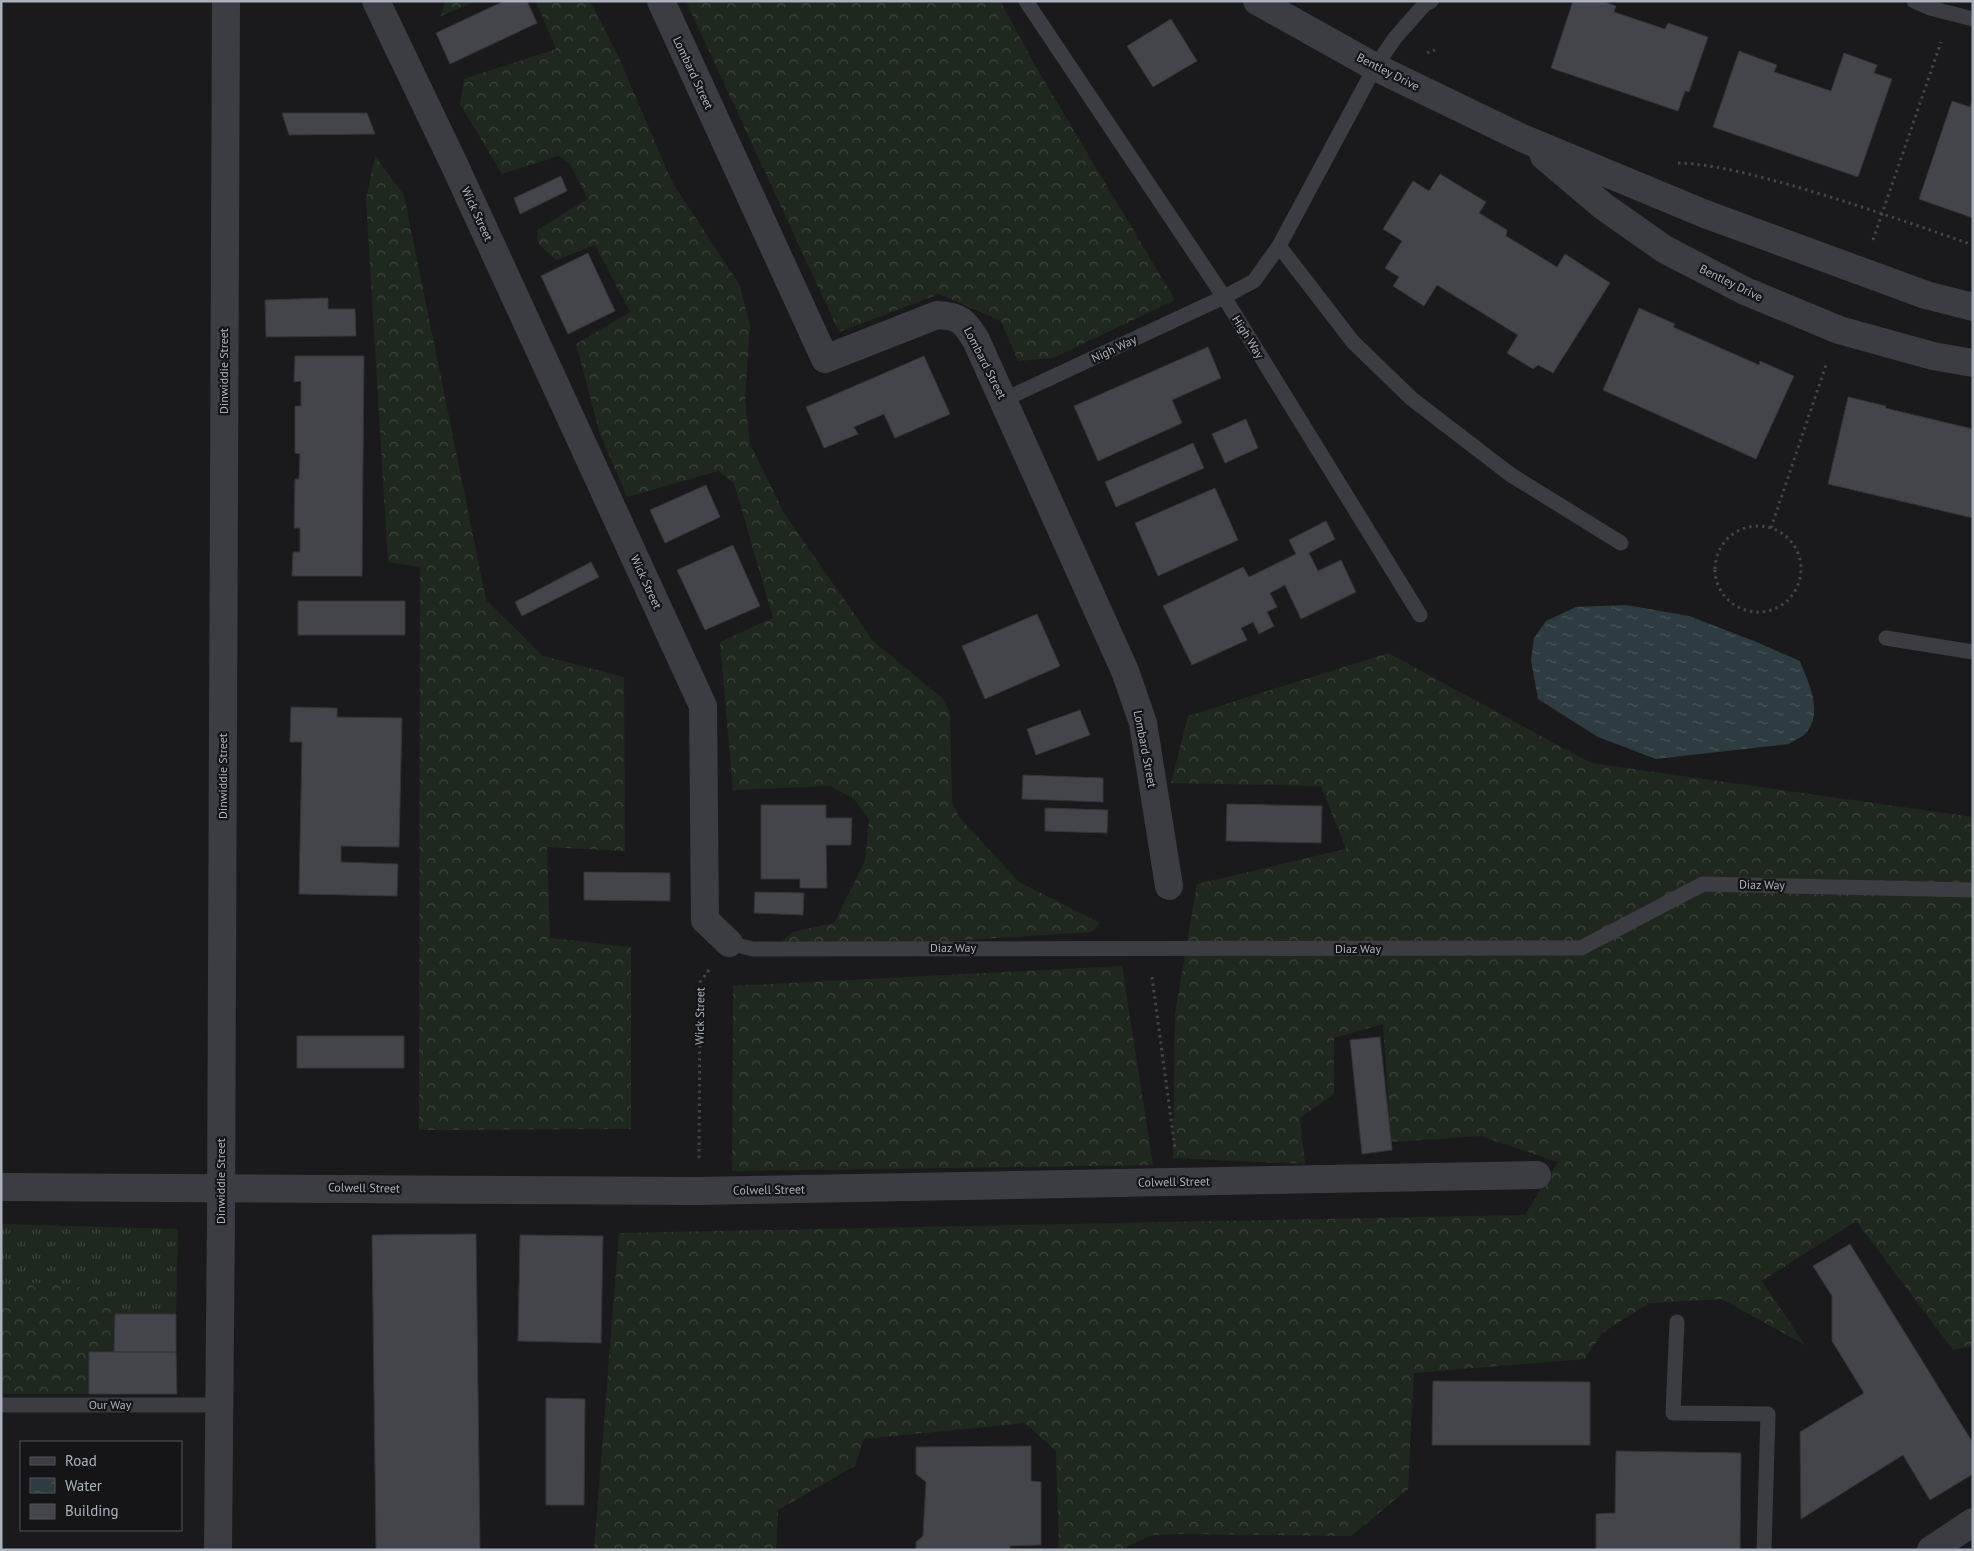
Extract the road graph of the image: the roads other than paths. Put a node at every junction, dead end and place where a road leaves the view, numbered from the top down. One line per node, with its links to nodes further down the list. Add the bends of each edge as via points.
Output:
1 (226, 1): 25 (street, Dinwiddie Street)
2 (376, 1): 22 (street, Wick Street, via 703,706 705,920)
3 (661, 1): 15 (street, Lombard Street, via 824,359 937,315 952,316 966,323)
4 (1026, 1): 12 (lane, High Way)
5 (1257, 1): 9 (street, Bentley Drive)
6 (1430, 1): 9 (lane, via 1395,38)
7 (1914, 1): 8 (lane)
8 (1973, 19)
9 (1375, 67): 10 (street, Bentley Drive); 11 (lane)
10 (1522, 138): 13 (street, Bentley Drive, via 1714,218 1926,295); 14 (street, Bentley Drive, via 1603,206 1664,249 1745,291 1839,330 1933,356)
11 (1279, 246): 12 (lane, via 1254,281); 16 (lane, via 1354,342 1412,399 1511,475)
12 (1224, 297): 15 (lane, Nigh Way); 17 (lane, High Way)
13 (1973, 307)
14 (1973, 362)
15 (1004, 400): 20 (street, Lombard Street, via 1125,671 1143,723)
16 (1621, 543)
17 (1420, 615)
18 (1886, 638): 19 (lane)
19 (1973, 652)
20 (1169, 886)
21 (1973, 890): 22 (lane, Diaz Way, via 1703,884 1581,948 753,949)
22 (729, 943)
23 (1537, 1175): 25 (street, Colwell Street, via 699,1191)
24 (1, 1187): 25 (street, Colwell Street)
25 (221, 1188): 28 (street, Dinwiddie Street)
26 (1677, 1322): 31 (lane, via 1673,1413 1768,1414)
27 (1, 1405): 28 (lane, Our Way)
28 (219, 1405): 30 (street, Dinwiddie Street)
29 (1973, 1522): 32 (street)
30 (218, 1550)
31 (1764, 1550)
32 (1931, 1550)

